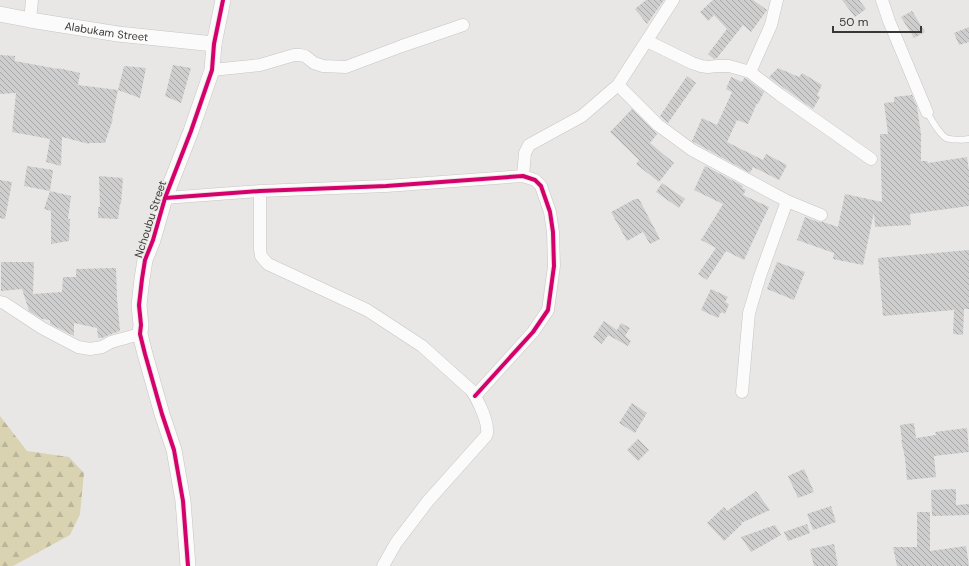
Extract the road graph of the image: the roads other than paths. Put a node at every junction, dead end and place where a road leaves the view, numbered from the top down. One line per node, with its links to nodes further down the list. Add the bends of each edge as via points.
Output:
1 (32, 0): 7 (street)
2 (223, 0): 10 (street, Nchoubu Street)
3 (673, 0): 9 (street)
4 (777, 0): 12 (street, via 771,25)
5 (882, 0): 14 (street)
6 (0, 14): 7 (street, Alabukam Street)
7 (30, 20): 10 (street, Alabukam Street, via 118,34)
8 (462, 25): 11 (street, via 346,67 324,66 300,55 260,65)
9 (647, 42): 12 (street, via 701,66 729,66); 13 (street)
10 (214, 44): 11 (street, Nchoubu Street)
11 (212, 70): 19 (street, Nchoubu Street)
12 (750, 72): 16 (street)
13 (618, 85): 17 (street, via 582,116 529,145 525,153); 20 (street, via 658,125 692,150)
14 (927, 112): 15 (lane, via 936,127 947,138)
15 (969, 139)
16 (871, 159)
17 (523, 176): 18 (street, via 386,186); 25 (street, via 535,180 541,186 550,212 554,266 548,310 533,332)
18 (260, 191): 19 (street); 25 (street, via 260,249 261,256 268,264 367,310 422,346)
19 (165, 198): 23 (street, Nchoubu Street, via 145,260 139,305)
20 (787, 201): 21 (street); 24 (street, via 749,313)
21 (821, 215)
22 (0, 302): 23 (street, via 78,347 102,347)
23 (140, 334): 26 (street, Nchoubu Street, via 174,450 183,502)
24 (742, 392)
25 (475, 396): 27 (street, via 488,430 486,436 428,501 396,543)
26 (188, 566)
27 (383, 566)

